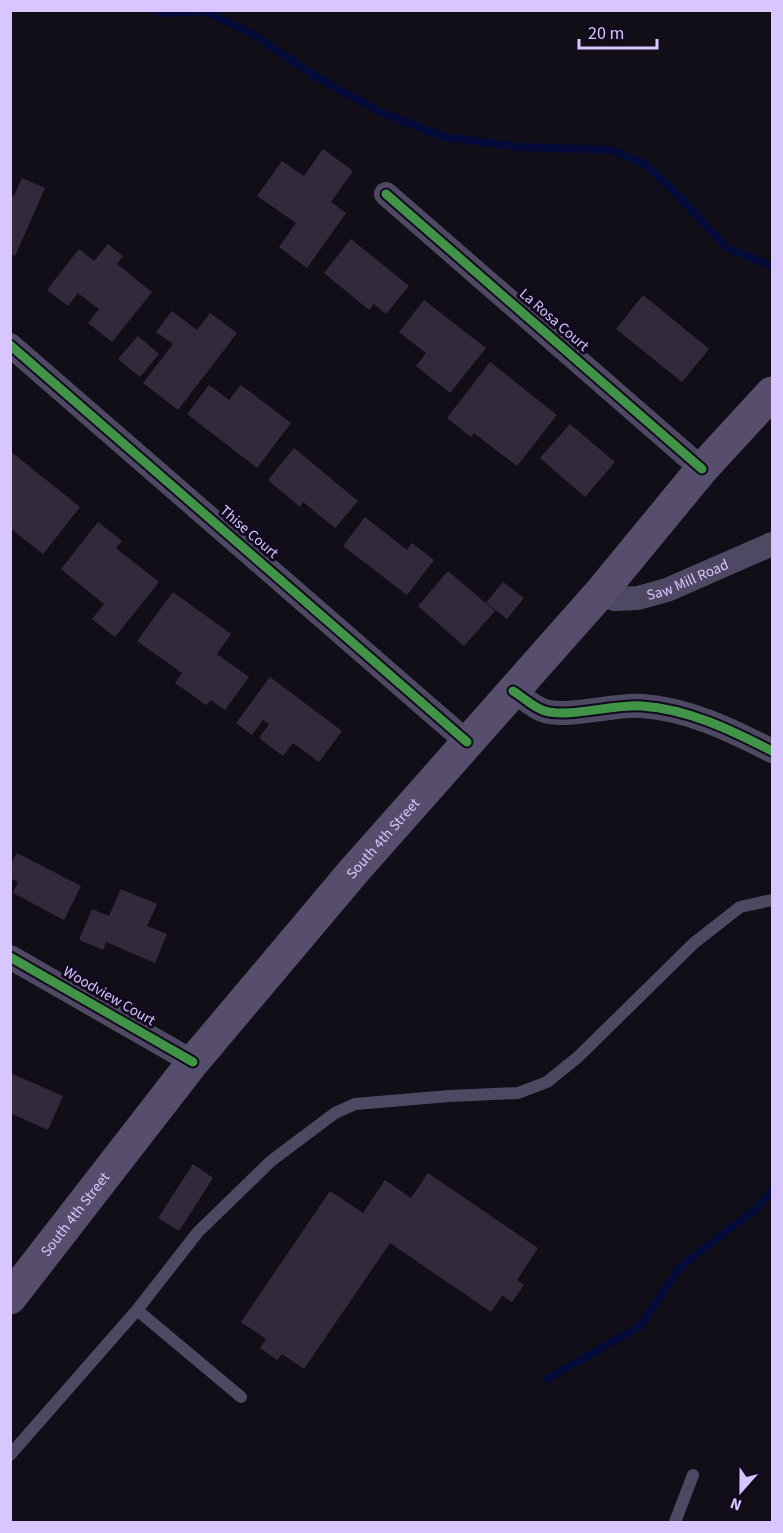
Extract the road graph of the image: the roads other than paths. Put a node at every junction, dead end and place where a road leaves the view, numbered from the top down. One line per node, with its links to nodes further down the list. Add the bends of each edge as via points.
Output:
1 (386, 194): 4 (street, La Rosa Court)
2 (10, 345): 8 (street, Thise Court)
3 (772, 393): 4 (main road, South 4th Street)
4 (702, 469): 6 (main road, South 4th Street)
5 (772, 544): 6 (street, Saw Mill Road, via 668,590 638,598 615,598)
6 (600, 592): 7 (main road, South 4th Street)
7 (513, 691): 8 (main road, South 4th Street); 9 (street, via 543,711 562,713 641,705 674,711 708,720)
8 (467, 742): 12 (main road, South 4th Street)
9 (772, 751)
10 (772, 900): 14 (lane, via 740,907 703,936 548,1082 518,1093 355,1104 335,1113 271,1161 206,1224)
11 (10, 957): 12 (street, Woodview Court)
12 (193, 1062): 13 (main road, South 4th Street)
13 (10, 1298)
14 (136, 1310): 15 (lane); 16 (lane)
15 (241, 1397)
16 (10, 1455)
17 (693, 1475): 18 (lane)
18 (675, 1522)

